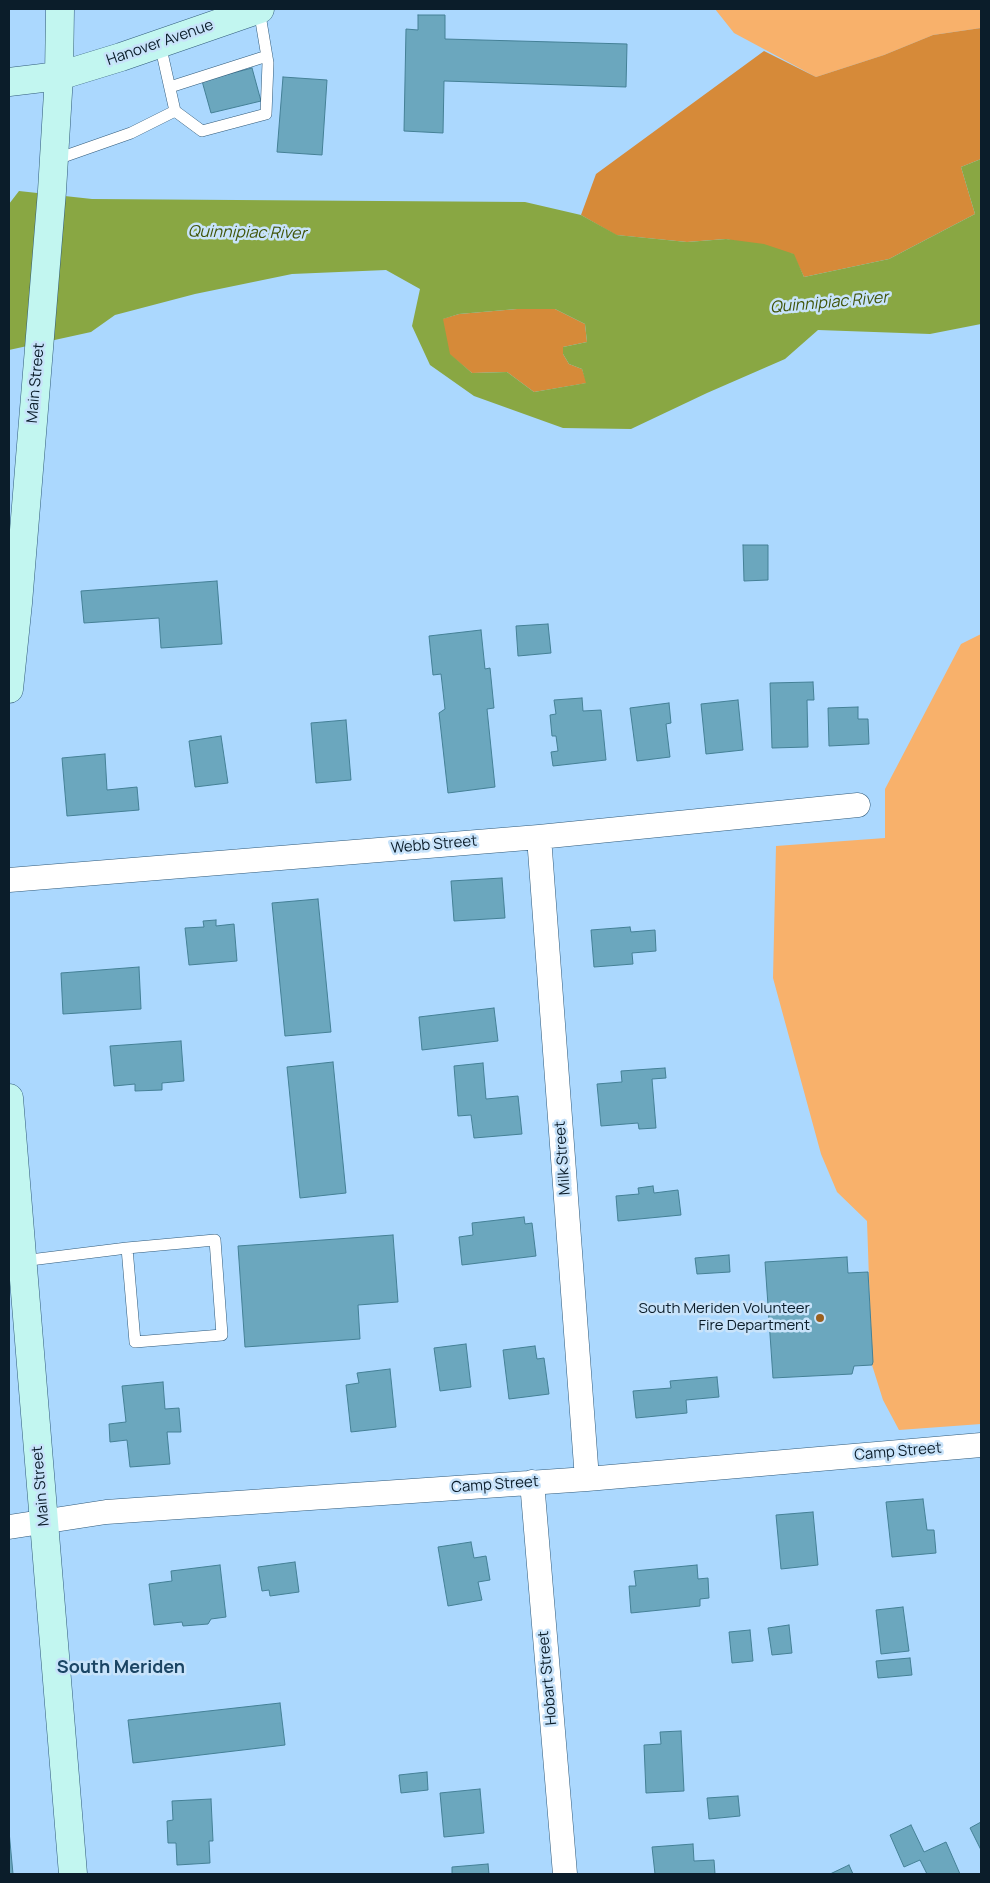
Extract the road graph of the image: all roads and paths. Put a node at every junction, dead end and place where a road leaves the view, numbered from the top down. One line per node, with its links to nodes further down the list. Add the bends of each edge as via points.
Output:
1 (60, 9): 5 (main road, Main Street)
2 (260, 9): 3 (main road, Hanover Avenue); 4 (lane)
3 (160, 44): 5 (main road, Hanover Avenue); 7 (lane)
4 (267, 56): 7 (lane); 8 (lane, via 266,114 202,131)
5 (59, 76): 6 (main road, Hanover Avenue); 9 (main road, Main Street)
6 (9, 82)
7 (170, 88): 8 (lane)
8 (175, 111): 9 (lane, via 131,133)
9 (54, 160): 10 (main road, Main Street)
10 (9, 689)
11 (858, 805): 12 (street, Webb Street)
12 (539, 836): 13 (street, Webb Street); 18 (street, Milk Street)
13 (9, 880)
14 (9, 1098): 16 (main road, Main Street)
15 (127, 1248): 15 (lane, via 215,1240 222,1335 135,1342); 16 (lane)
16 (22, 1260): 20 (main road, Main Street)
17 (981, 1445): 18 (street, Camp Street)
18 (587, 1479): 19 (street, Camp Street)
19 (532, 1482): 20 (street, Camp Street, via 106,1512); 23 (street, Hobart Street)
20 (44, 1522): 21 (street, Camp Street); 22 (main road, Main Street)
21 (9, 1527)
22 (73, 1874)
23 (565, 1874)

